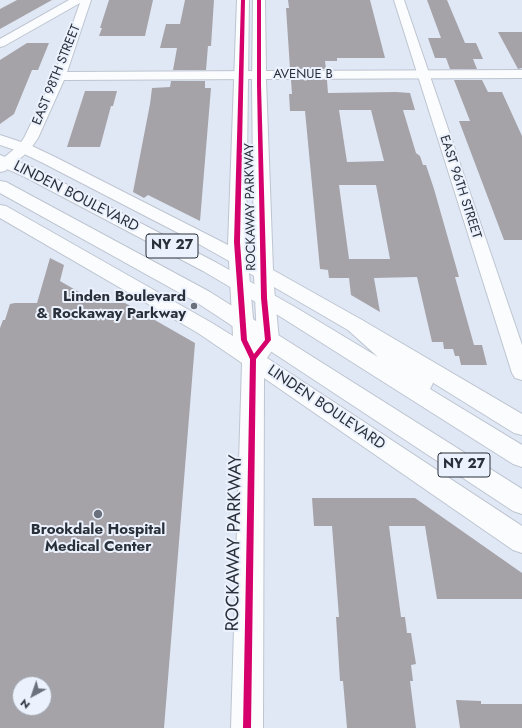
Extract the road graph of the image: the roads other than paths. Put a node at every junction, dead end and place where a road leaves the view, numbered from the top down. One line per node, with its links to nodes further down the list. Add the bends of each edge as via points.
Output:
1 (77, 0): 6 (street)
2 (86, 0): 7 (street, EAST 98TH STREET)
3 (243, 0): 10 (main road, ROCKAWAY PARKWAY)
4 (259, 0): 11 (main road, ROCKAWAY PARKWAY)
5 (399, 0): 12 (street, EAST 96TH STREET)
6 (48, 17): 7 (street); 8 (street)
7 (80, 19): 13 (street, EAST 98TH STREET)
8 (0, 44)
9 (522, 74): 12 (main road, AVENUE B)
10 (242, 75): 11 (street, AVENUE B); 13 (street, AVENUE B); 19 (main road, ROCKAWAY PARKWAY)
11 (260, 75): 12 (main road, AVENUE B); 20 (main road, ROCKAWAY PARKWAY)
12 (423, 75): 26 (street, EAST 96TH STREET)
13 (60, 76): 15 (street, EAST 98TH STREET)
14 (0, 140): 15 (main road, LINDEN BOULEVARD)
15 (24, 148): 16 (street, EAST 98TH STREET); 19 (main road, LINDEN BOULEVARD)
16 (2, 164): 21 (main road, LINDEN BOULEVARD / NY 27, via 31,173)
17 (0, 186): 23 (main road, LINDEN BOULEVARD / NY 27, via 203,297)
18 (0, 210): 25 (main road, LINDEN BOULEVARD, via 188,318)
19 (238, 258): 20 (main road, LINDEN BOULEVARD); 21 (main road, ROCKAWAY PARKWAY)
20 (263, 272): 22 (main road, ROCKAWAY PARKWAY); 24 (main road, LINDEN BOULEVARD)
21 (240, 284): 22 (main road, LINDEN BOULEVARD / NY 27); 23 (main road, ROCKAWAY PARKWAY)
22 (264, 298): 25 (main road, ROCKAWAY PARKWAY); 27 (main road, LINDEN BOULEVARD / NY 27)
23 (242, 323): 25 (main road, ROCKAWAY PARKWAY, via 244,340)
24 (355, 325): 27 (main road); 28 (main road, LINDEN BOULEVARD)
25 (261, 350): 30 (main road, LINDEN BOULEVARD / NY 27, via 407,427); 31 (main road, LINDEN BOULEVARD); 32 (main road, ROCKAWAY PARKWAY)
26 (522, 373)
27 (463, 420): 29 (main road, LINDEN BOULEVARD / NY 27)
28 (522, 426)
29 (522, 457)
30 (522, 503)
31 (522, 541)
32 (247, 728)

